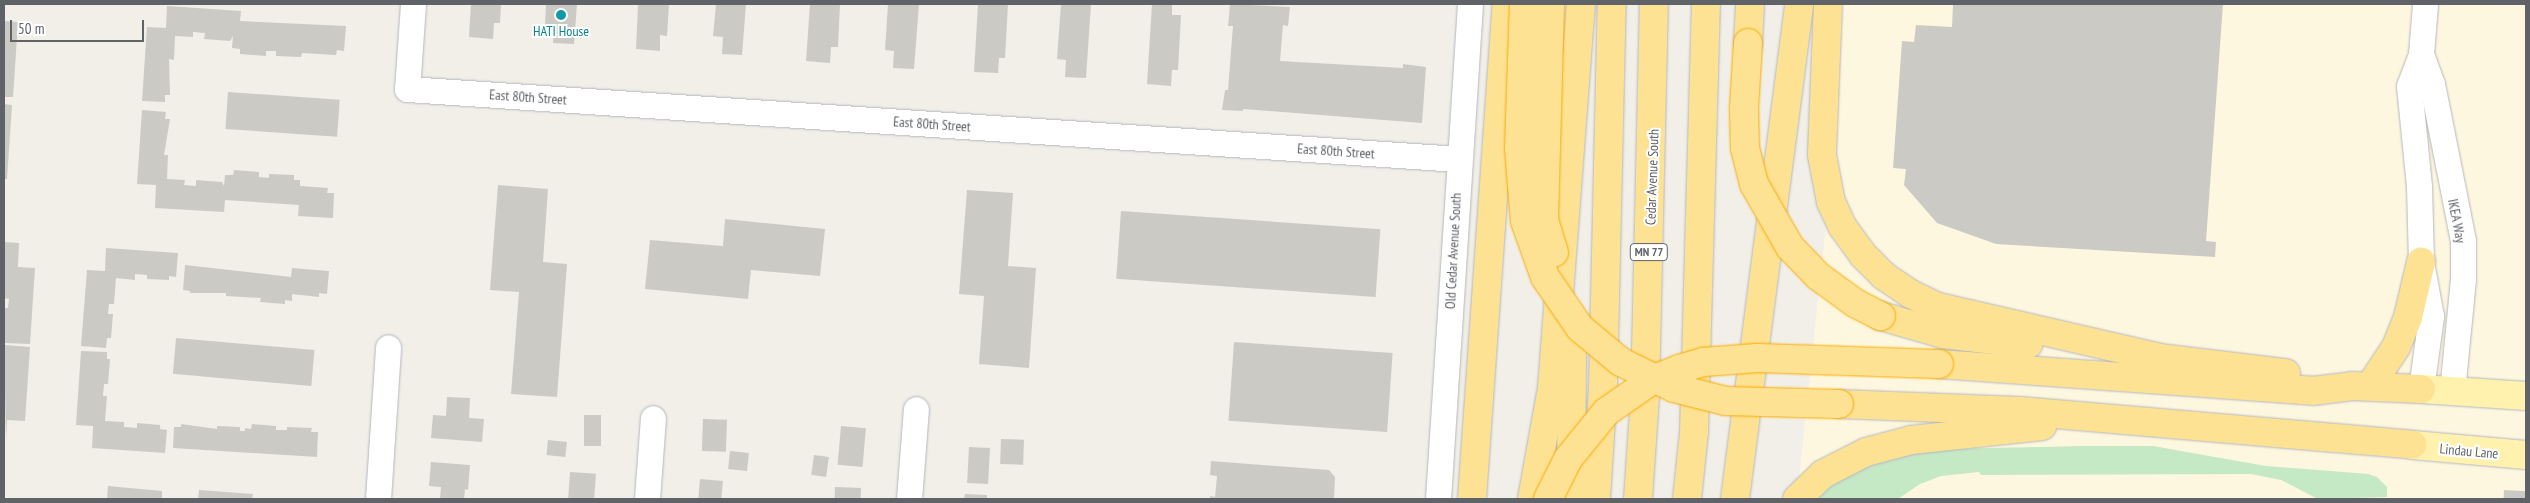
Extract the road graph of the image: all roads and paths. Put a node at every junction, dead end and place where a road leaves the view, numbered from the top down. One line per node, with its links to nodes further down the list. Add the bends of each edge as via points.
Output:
1 (413, 4): 17 (street, East 80th Street, via 407,88)
2 (1470, 4): 17 (street, Old Cedar Avenue South)
3 (1507, 4): 37 (highway)
4 (1524, 4): 27 (highway, bridge, via 1519,148 1525,221 1546,277 1580,328 1621,362 1674,388 1726,401)
5 (1550, 4): 27 (highway, bridge, via 1544,220 1560,272 1592,315 1628,349 1672,373 1728,387 1786,393)
6 (1581, 4): 38 (highway, via 1552,388); 40 (highway)
7 (1612, 4): 41 (highway, via 1603,377)
8 (1654, 4): 42 (highway, Cedar Avenue South / MN 77, via 1645,395)
9 (1706, 4): 18 (highway)
10 (1720, 4): 18 (highway)
11 (1750, 4): 22 (highway, bridge, via 1745,148 1754,184 1790,247 1807,264 1856,303 1881,316 1943,334)
12 (1783, 4): 19 (highway)
13 (1799, 4): 19 (highway)
14 (1828, 4): 22 (highway, via 1822,154 1831,202 1842,226 1863,255 1884,276 1910,294 1938,306)
15 (2425, 4): 16 (street, IKEA Way)
16 (2421, 54): 20 (street, IKEA Way, via 2409,86 2419,186); 25 (street, IKEA Way, via 2432,84 2463,241)
17 (1458, 159): 36 (street, Old Cedar Avenue South)
18 (1702, 204): 43 (highway, via 1694,432)
19 (1769, 243): 44 (highway)
20 (2421, 262): 23 (highway, via 2408,317 2396,347); 24 (street, IKEA Way, via 2431,316)
21 (388, 347): 33 (street)
22 (2160, 358): 23 (highway, via 2315,376)
23 (2361, 386): 24 (highway); 39 (highway, bridge, via 2313,392 1939,364 1749,358 1704,362 1652,380 1606,412 1568,459)
24 (2421, 389): 25 (main road)
25 (2452, 391): 26 (main road)
26 (2526, 396)
27 (1839, 404): 30 (highway, via 2020,411)
28 (916, 410): 35 (street)
29 (653, 418): 34 (street)
30 (2101, 419): 31 (highway); 45 (highway, via 1911,440 1866,452 1823,474)
31 (2413, 445): 32 (main road, Lindau Lane)
32 (2526, 455)
33 (378, 499)
34 (647, 499)
35 (910, 499)
36 (1438, 499)
37 (1472, 499)
38 (1532, 499)
39 (1548, 499)
40 (1571, 499)
41 (1596, 499)
42 (1638, 499)
43 (1687, 499)
44 (1736, 499)
45 (1797, 499)

